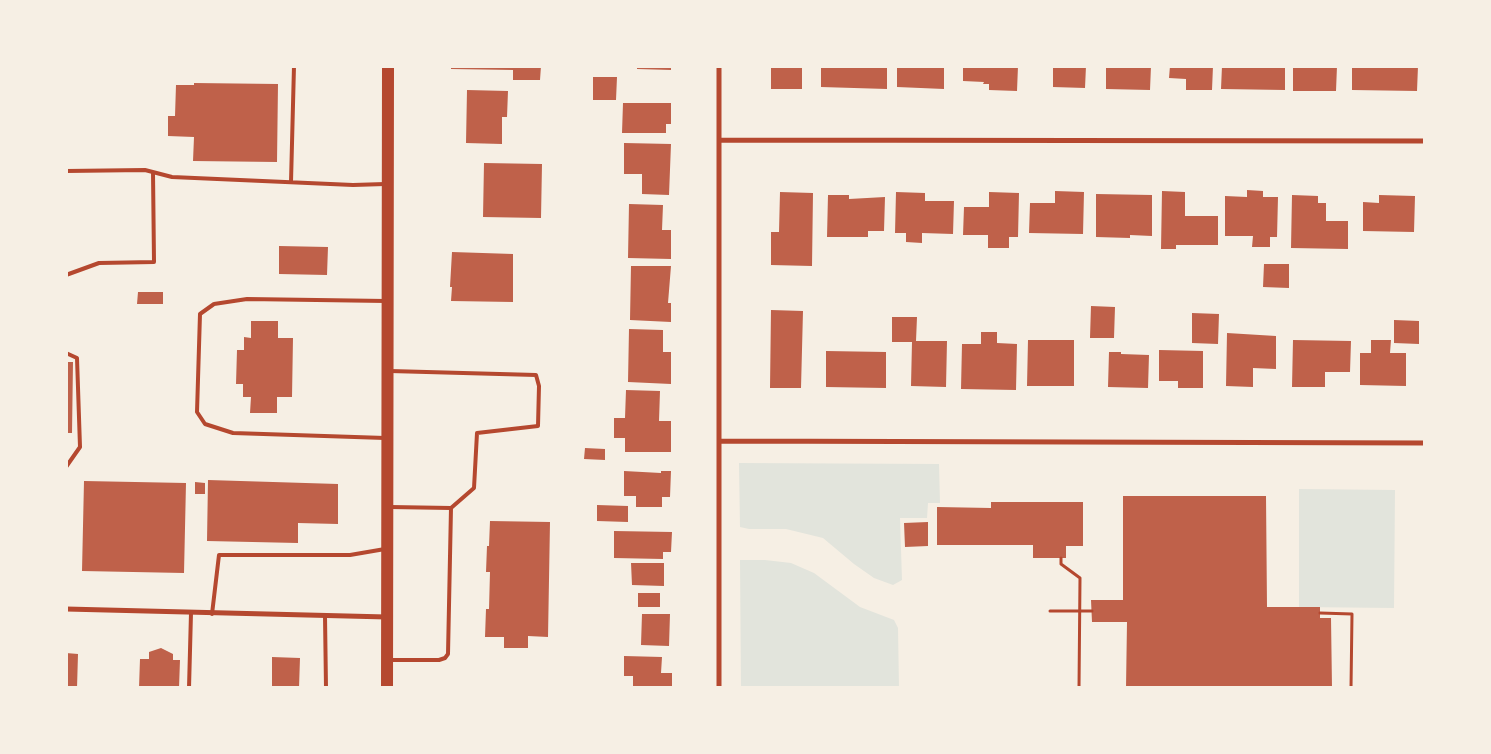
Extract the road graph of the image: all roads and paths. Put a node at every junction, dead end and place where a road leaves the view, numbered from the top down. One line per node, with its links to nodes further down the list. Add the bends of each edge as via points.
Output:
1 (294, 66): 8 (lane)
2 (388, 66): 9 (main road)
3 (719, 66): 4 (street)
4 (719, 140): 5 (street); 15 (street)
5 (1425, 141)
6 (66, 171): 7 (lane)
7 (153, 172): 8 (lane, via 172,177); 10 (lane, via 154,262 99,263)
8 (291, 182): 9 (lane)
9 (388, 184): 11 (main road)
10 (66, 275)
11 (388, 301): 13 (main road); 14 (lane, via 247,299 214,304 200,314 197,412 206,424 233,432)
12 (66, 353): 17 (lane, via 77,358 80,447)
13 (388, 371): 14 (main road); 19 (lane, via 536,375 539,386 538,426 477,433 474,488)
14 (388, 438): 18 (main road)
15 (720, 441): 16 (street); 35 (street)
16 (1425, 442)
17 (66, 467)
18 (388, 507): 19 (lane); 20 (main road)
19 (451, 508): 31 (lane, via 448,654 440,660)
20 (388, 549): 28 (lane, via 350,555 219,555); 30 (main road)
21 (1061, 558): 24 (path, via 1061,564 1080,578)
22 (66, 609): 26 (street)
23 (1050, 612): 24 (path)
24 (1079, 612): 25 (path); 36 (path)
25 (1092, 612)
26 (191, 613): 28 (street); 32 (lane)
27 (1320, 613): 37 (path, via 1352,614)
28 (212, 614): 29 (street)
29 (325, 616): 30 (street); 33 (lane)
30 (388, 617): 31 (main road)
31 (388, 660): 34 (main road)
32 (189, 688)
33 (326, 688)
34 (388, 688)
35 (719, 688)
36 (1079, 688)
37 (1352, 688)

